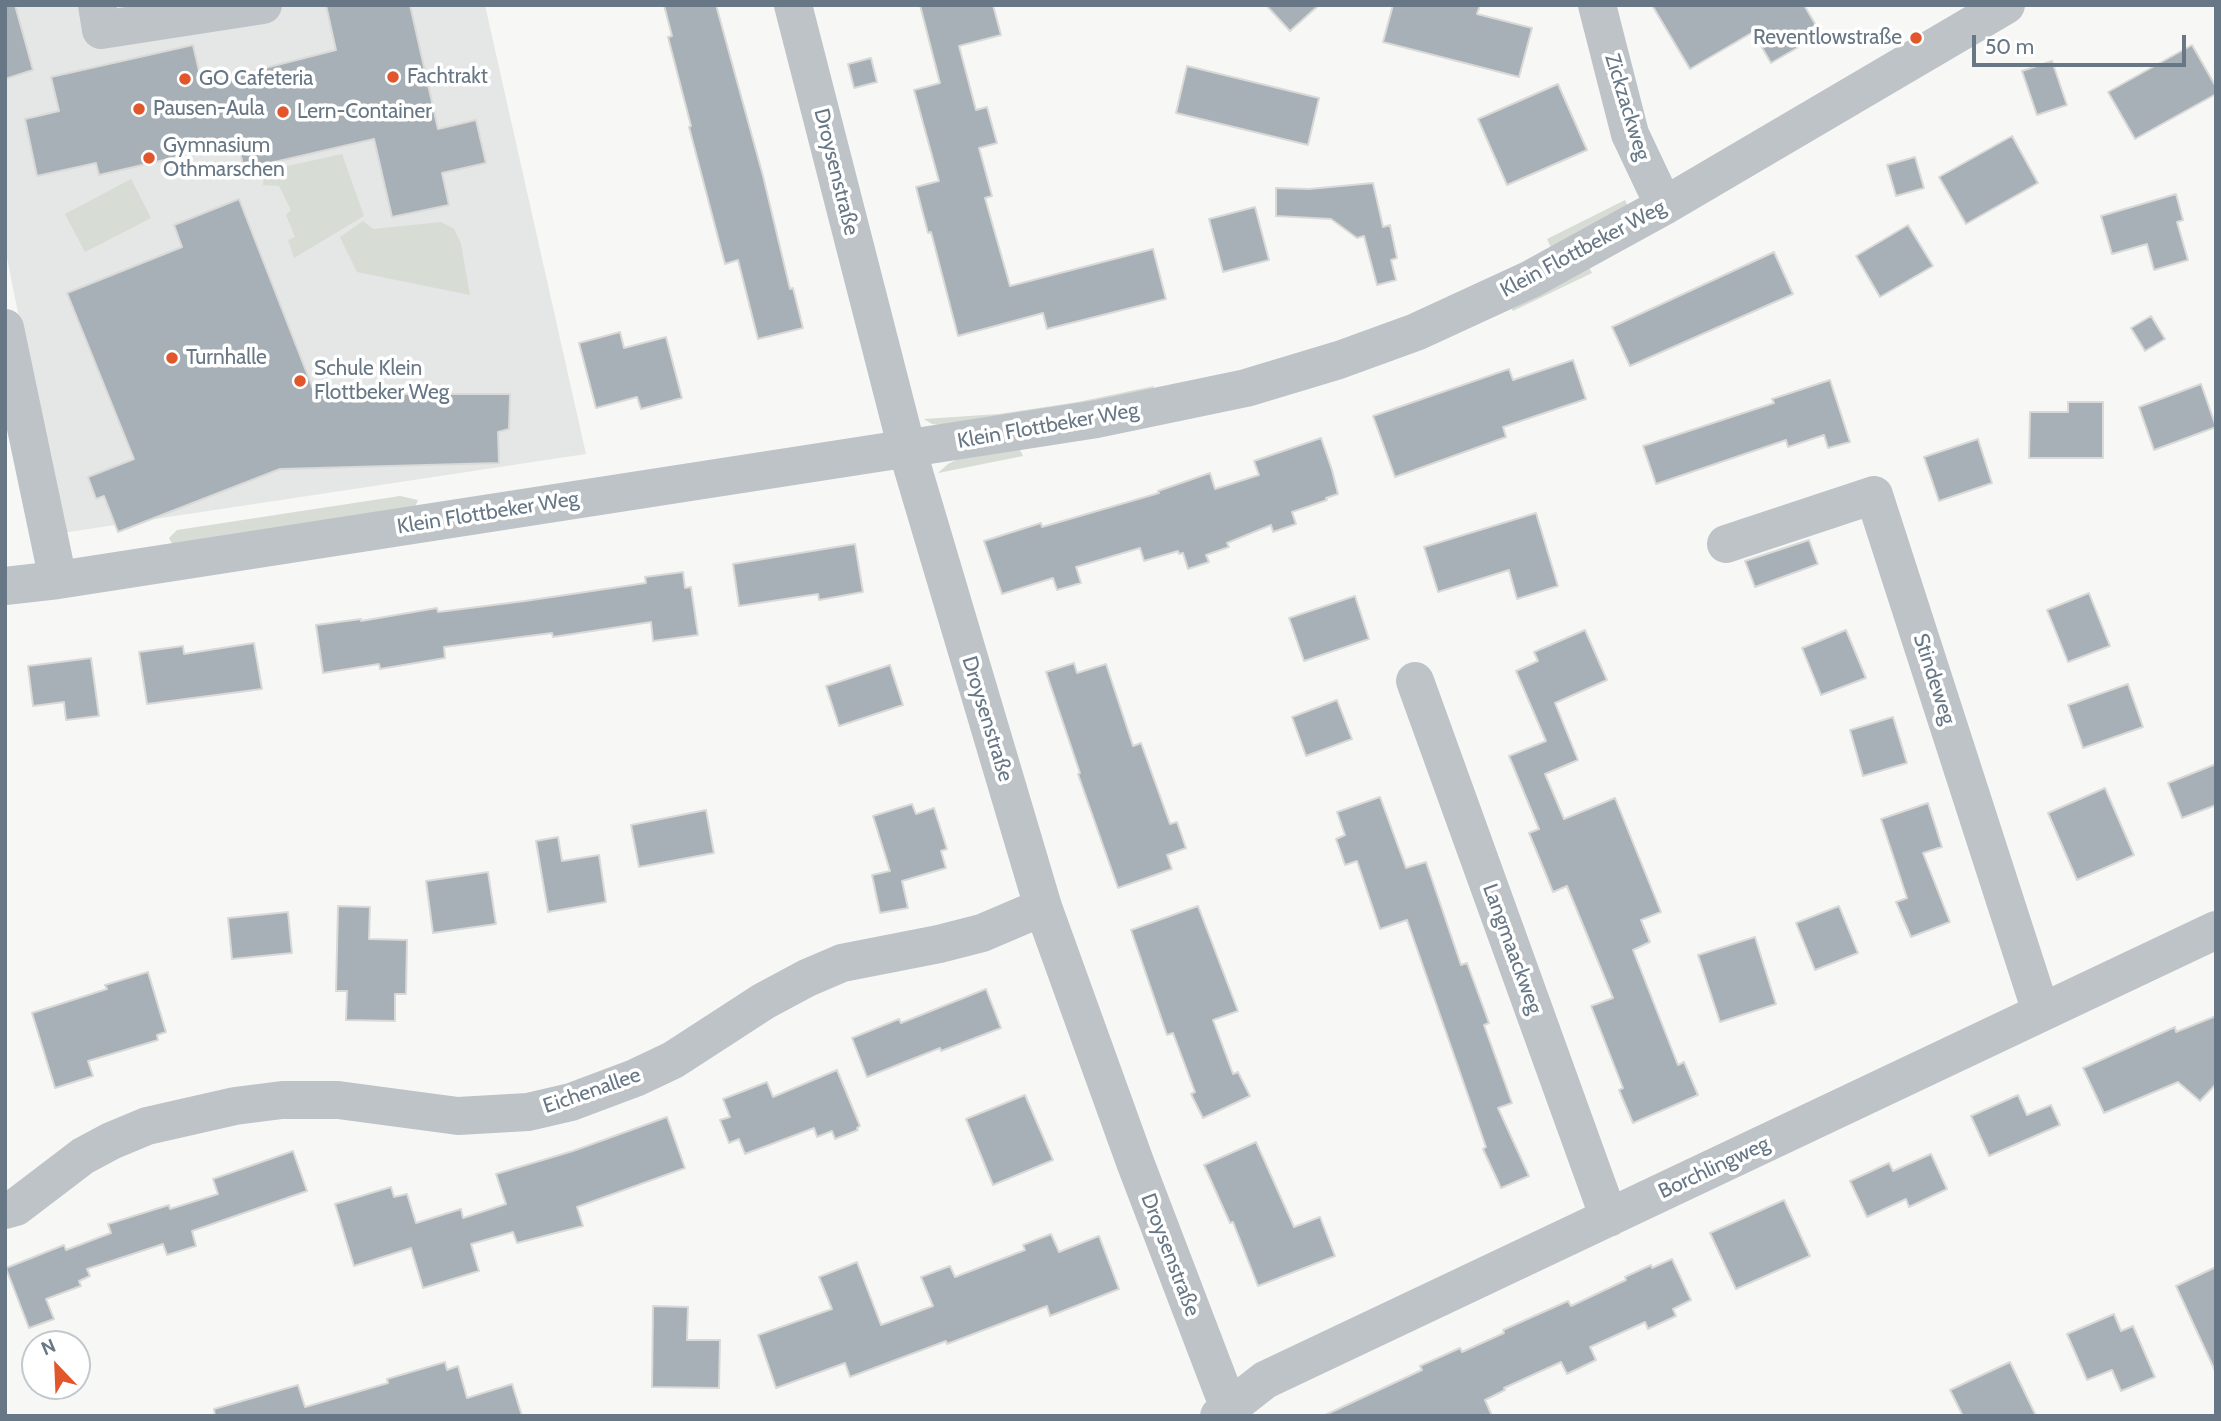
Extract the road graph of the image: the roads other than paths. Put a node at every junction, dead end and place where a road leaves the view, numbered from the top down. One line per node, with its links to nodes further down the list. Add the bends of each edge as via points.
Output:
1 (97, 5): 2 (street, via 101,30)
2 (262, 5)
3 (793, 5): 8 (street, Droysenstraße)
4 (1597, 5): 6 (street, Zickzackweg, via 1630,134)
5 (2006, 5): 6 (street, Klein Flottbeker Weg)
6 (1664, 206): 8 (street, Klein Flottbeker Weg, via 1531,279 1416,332 1339,360 1247,388 1097,419)
7 (5, 328): 10 (street)
8 (907, 449): 10 (street, Klein Flottbeker Weg); 13 (street, Droysenstraße)
9 (1726, 544): 15 (street, Stindeweg, via 1874,495)
10 (58, 580): 11 (street, Klein Flottbeker Weg)
11 (5, 586)
12 (1415, 681): 17 (street, Langmaackweg)
13 (1043, 907): 16 (street, Eichenallee, via 982,933 842,963 764,1001 673,1060 571,1102 528,1112 458,1116 338,1100 235,1106 147,1126 111,1141); 18 (street, Droysenstraße)
14 (2216, 930): 15 (street, Borchlingweg)
15 (2041, 1013): 17 (street, Borchlingweg)
16 (5, 1210)
17 (1609, 1218): 18 (street, Borchlingweg, via 1265,1380)
18 (1227, 1413)

